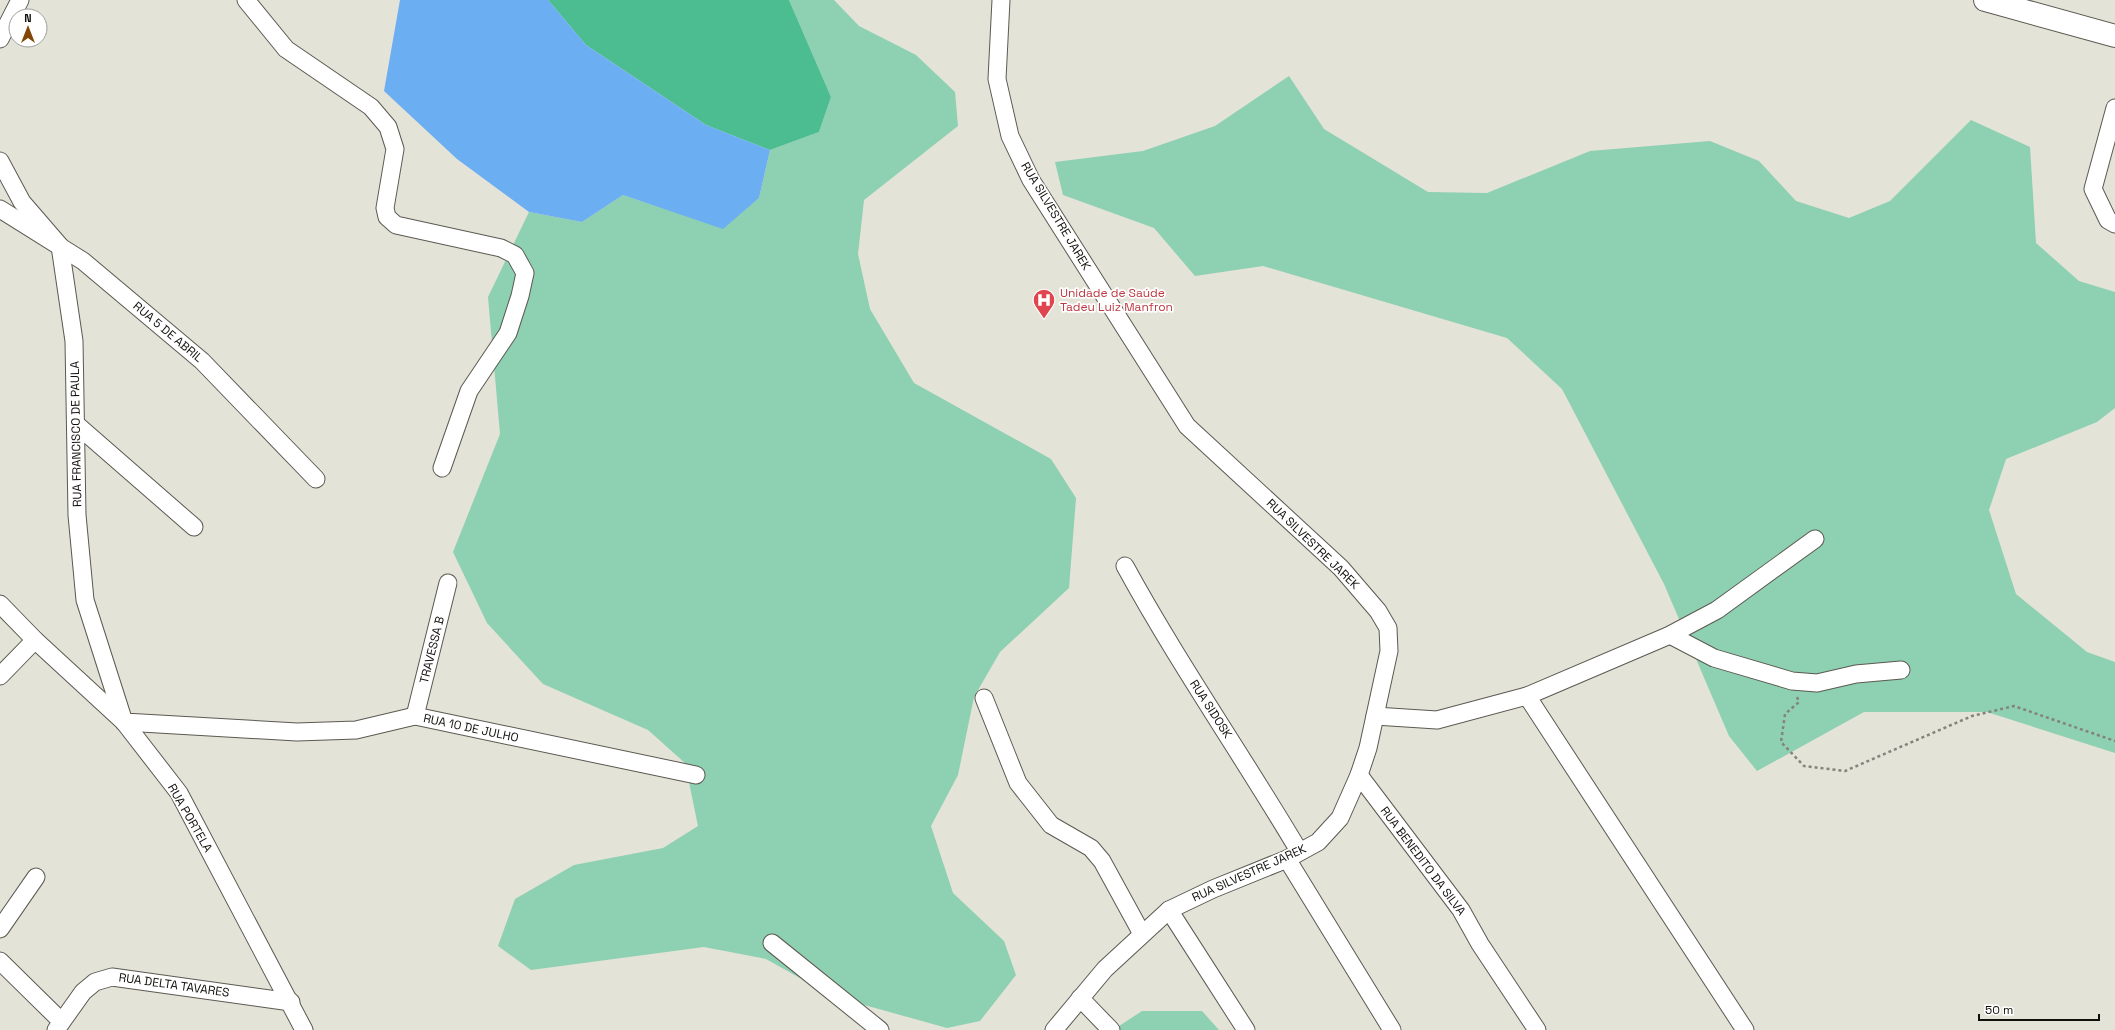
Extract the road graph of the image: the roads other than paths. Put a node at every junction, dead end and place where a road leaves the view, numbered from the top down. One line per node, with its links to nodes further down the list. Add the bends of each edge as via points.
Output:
1 (20, 0): 6 (street)
2 (246, 0): 13 (street, via 286,48 371,107 388,127 395,148 385,208 387,217 396,225 501,248 515,255 525,273 508,333 470,391)
3 (1000, 0): 27 (street, RUA SILVESTRE JAREK, via 997,79 1010,136 1031,180 1187,426 1341,568 1378,611 1388,628 1389,651)
4 (1985, 0): 5 (main road)
5 (2115, 36)
6 (0, 39)
7 (2115, 108): 10 (street, via 2093,189 2108,220)
8 (0, 161): 11 (street, via 22,202)
9 (0, 209): 11 (street, RUA 5 DE ABRIL)
10 (2115, 224)
11 (60, 246): 12 (street, RUA FRANCISCO DE PAULA, via 74,341); 14 (street, RUA 5 DE ABRIL, via 83,261 202,361)
12 (77, 425): 15 (street); 28 (street, RUA FRANCISCO DE PAULA, via 77,515 85,600)
13 (442, 468)
14 (316, 478)
15 (194, 527)
16 (1815, 539): 20 (street, via 1717,610)
17 (1125, 566): 31 (street, RUA SIDOSK, via 1154,619 1254,776)
18 (448, 583): 26 (street, TRAVESSA B)
19 (0, 604): 21 (street, RUA PORTELA)
20 (1670, 635): 22 (street, via 1714,658 1792,681 1817,683 1856,674); 24 (street)
21 (35, 640): 23 (street); 28 (street, RUA PORTELA)
22 (1901, 670)
23 (0, 676)
24 (1527, 696): 27 (street, via 1437,720); 48 (street)
25 (984, 698): 35 (street, via 1018,783 1051,825 1091,848 1102,861)
26 (415, 716): 28 (street, RUA 10 DE JULHO, via 356,730 296,732); 30 (street, RUA 10 DE JULHO)
27 (1376, 716): 29 (street, RUA SILVESTRE JAREK)
28 (124, 722): 39 (street, RUA PORTELA, via 179,793)
29 (1359, 774): 31 (street, RUA SILVESTRE JAREK, via 1340,818 1318,842); 47 (street, RUA BENEDITO DA SILVA, via 1462,910 1480,944)
30 (696, 775)
31 (1293, 855): 33 (street, RUA SILVESTRE JAREK); 46 (street, RUA SIDOSK)
32 (36, 877): 34 (street)
33 (1169, 910): 35 (street, RUA SILVESTRE JAREK); 45 (street)
34 (0, 929)
35 (1142, 934): 38 (street, RUA SILVESTRE JAREK, via 1105,969)
36 (772, 943): 42 (street)
37 (0, 961): 40 (street)
38 (1080, 998): 43 (street, RUA SILVESTRE JAREK); 44 (street)
39 (291, 1002): 40 (street, RUA DELTA TAVARES, via 112,977 95,982 83,992); 41 (street, RUA PORTELA)
40 (58, 1025)
41 (304, 1030)
42 (880, 1030)
43 (1054, 1030)
44 (1112, 1030)
45 (1246, 1030)
46 (1392, 1030)
47 (1537, 1030)
48 (1746, 1030)

